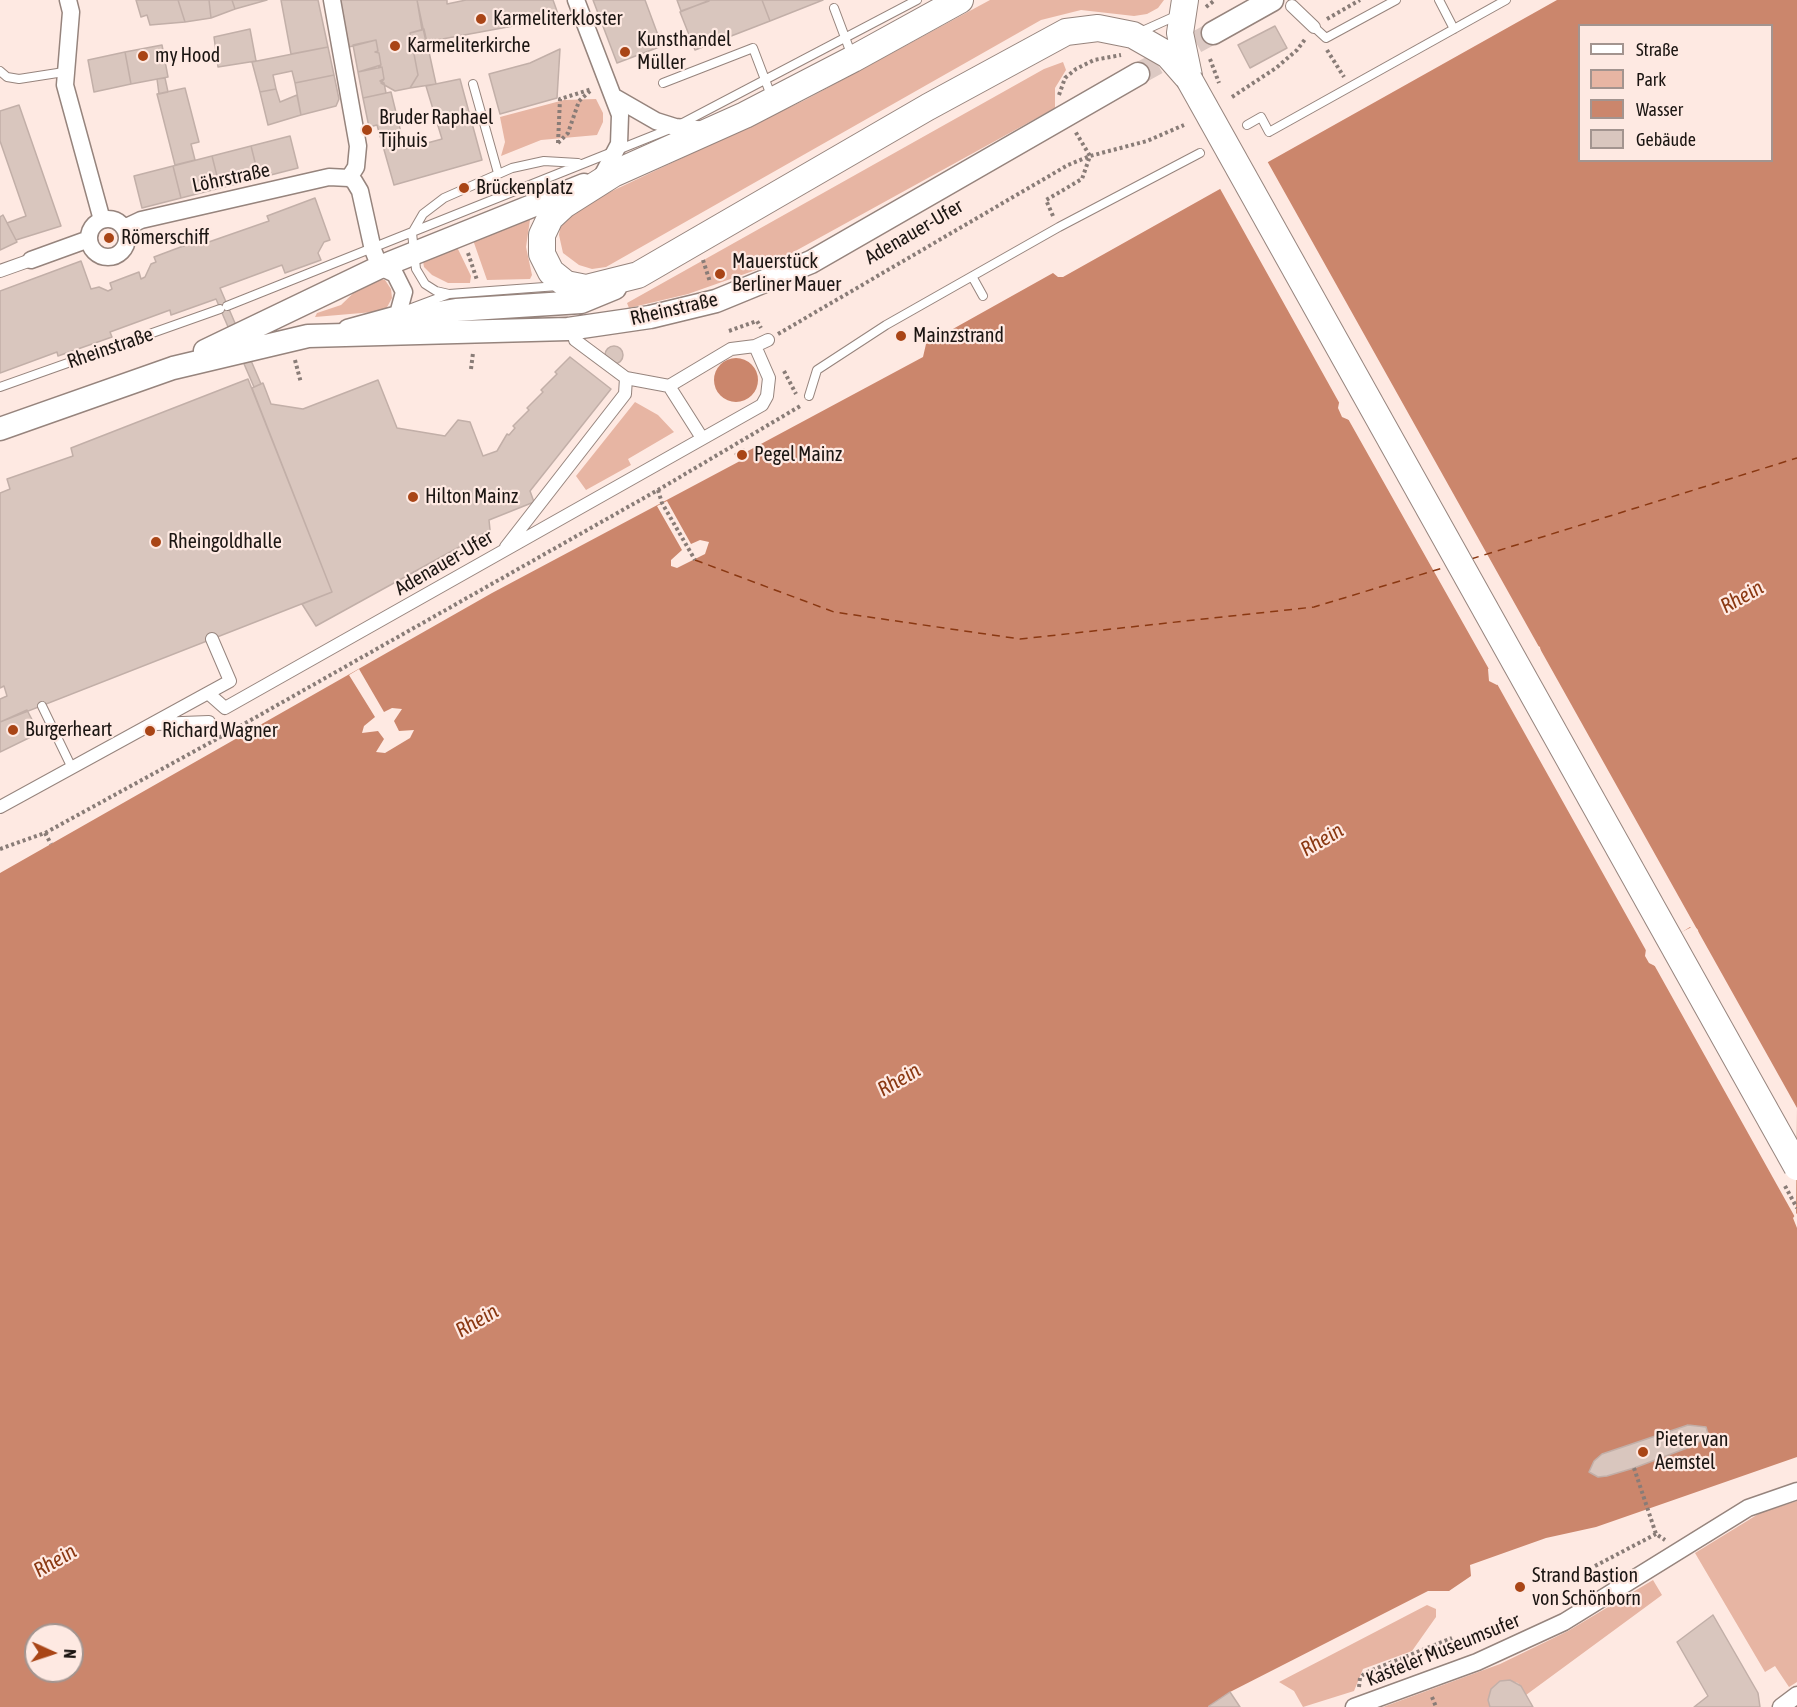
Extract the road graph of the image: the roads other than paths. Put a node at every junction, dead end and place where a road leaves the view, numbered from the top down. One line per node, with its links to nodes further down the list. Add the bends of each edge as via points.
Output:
1 (68, 0): 18 (street, via 70,20)
2 (332, 0): 32 (street, via 358,146 359,159)
3 (576, 0): 24 (street)
4 (917, 0): 16 (lane, Rheinstraße)
5 (960, 0): 16 (main road, Rheinstraße)
6 (1396, 0): 12 (lane, via 1326,38)
7 (1438, 0): 13 (lane)
8 (1506, 0): 13 (lane)
9 (1282, 3): 12 (street); 14 (main road)
10 (1190, 7): 15 (lane); 20 (main road, via 1181,47)
11 (834, 8): 16 (lane)
12 (1314, 27)
13 (1454, 29): 25 (lane, via 1269,132 1261,117)
14 (1213, 33)
15 (1130, 44): 20 (main road, Rheinstraße, via 1167,55); 40 (main road, Rheinstraße, via 1110,29 1086,28 1040,45)
16 (849, 48): 23 (main road, Rheinstraße)
17 (0, 70): 18 (lane, via 19,79)
18 (64, 72): 33 (street, via 68,100)
19 (1138, 74): 46 (main road, Rheinstraße, via 1070,121 811,262 716,301 650,317 568,329)
20 (1189, 79): 66 (main road, bridge)
21 (663, 83): 23 (lane, via 753,48)
22 (472, 84): 31 (lane)
23 (769, 90): 26 (lane, Rheinstraße); 27 (main road, Rheinstraße)
24 (616, 98): 26 (street, via 642,115); 30 (street, via 621,132)
25 (1247, 125)
26 (675, 127): 27 (street); 30 (lane, Rheinstraße)
27 (712, 130): 30 (main road, Rheinstraße)
28 (1200, 153): 41 (lane, via 1059,227)
29 (579, 163): 30 (lane, Rheinstraße); 31 (lane, Rheinstraße, via 530,162); 36 (lane, Rheinstraße)
30 (610, 168): 36 (main road, Rheinstraße); 42 (main road, Rheinstraße, via 556,211 542,235 542,254 551,272)
31 (498, 173): 36 (lane, Rheinstraße, via 433,204 423,214)
32 (349, 178): 34 (street, Löhrstraße, via 328,177 141,220); 37 (street, via 360,191)
33 (102, 220): 34 (street, via 114,220); 35 (street, via 92,227)
34 (124, 228): 35 (street, via 125,246 111,257 93,251)
35 (89, 239): 38 (street)
36 (412, 243): 37 (main road, Rheinstraße); 43 (lane, via 416,269 425,284)
37 (376, 258): 45 (street, via 403,286 404,299); 51 (main road, Rheinstraße); 54 (lane, Rheinstraße)
38 (31, 260): 39 (street)
39 (0, 271)
40 (638, 275): 42 (main road, Rheinstraße, via 597,286); 46 (main road, via 581,302 446,311)
41 (973, 278): 44 (lane); 55 (lane, via 886,325 817,370)
42 (575, 287): 43 (lane, Rheinstraße)
43 (449, 294): 45 (lane, Rheinstraße)
44 (983, 296)
45 (398, 314): 47 (street, Rheinstraße)
46 (377, 332): 47 (main road, Rheinstraße)
47 (308, 336): 51 (main road, Rheinstraße)
48 (575, 340): 52 (street)
49 (768, 340): 50 (street)
50 (755, 346): 53 (street, via 731,349); 57 (street, Adenauer-Ufer, via 769,378 762,405)
51 (172, 368): 56 (main road, Rheinstraße)
52 (626, 378): 53 (street); 58 (street, via 625,394)
53 (669, 386): 57 (street)
54 (0, 387)
55 (809, 396)
56 (0, 429)
57 (702, 438): 58 (street, Adenauer-Ufer)
58 (501, 553): 60 (street, Adenauer-Ufer, via 225,708)
59 (212, 639): 60 (street, via 230,681)
60 (208, 693): 63 (street)
61 (42, 706): 64 (lane)
62 (209, 722): 63 (street)
63 (154, 724): 64 (street)
64 (72, 768): 65 (street)
65 (0, 807)
66 (1797, 1167)
67 (1797, 1491): 69 (street, Kasteler Museumsufer, via 1748,1508 1564,1622 1477,1662)
68 (1797, 1695): 70 (street)
69 (1360, 1705)
70 (1781, 1707)

